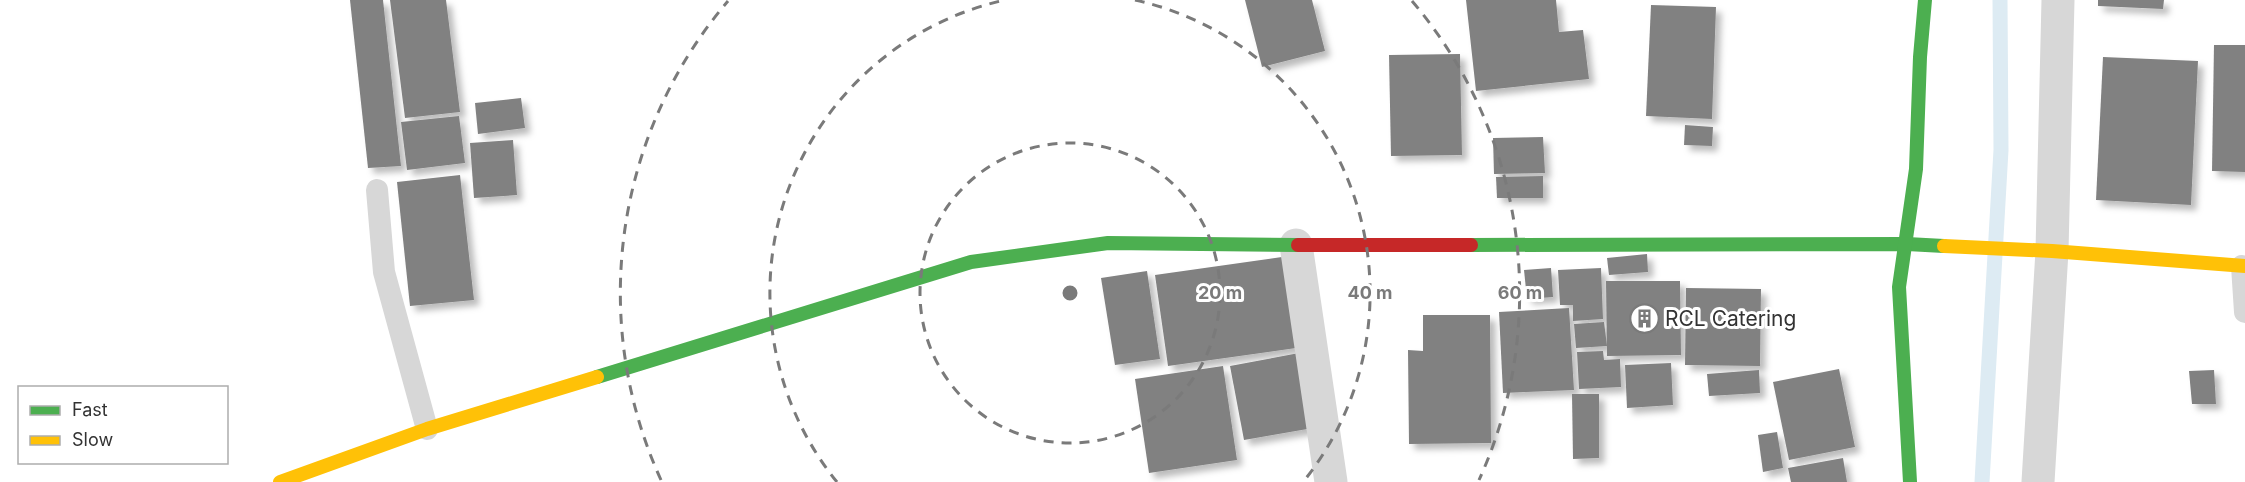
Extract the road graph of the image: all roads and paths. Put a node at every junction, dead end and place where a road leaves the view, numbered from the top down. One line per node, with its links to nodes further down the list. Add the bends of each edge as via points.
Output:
1 (1925, 0): 4 (street, via 1916,169)
2 (2058, 0): 6 (street)
3 (377, 190): 9 (lane, via 384,272)
4 (1906, 244): 5 (street); 6 (street); 12 (street, via 1899,287)
5 (1296, 245): 9 (street, via 1108,243 971,262); 11 (street)
6 (2052, 251): 7 (street); 13 (street)
7 (2244, 266): 8 (lane)
8 (2245, 312)
9 (427, 429): 10 (street)
10 (280, 482)
11 (1331, 482)
12 (1910, 482)
13 (2038, 482)

